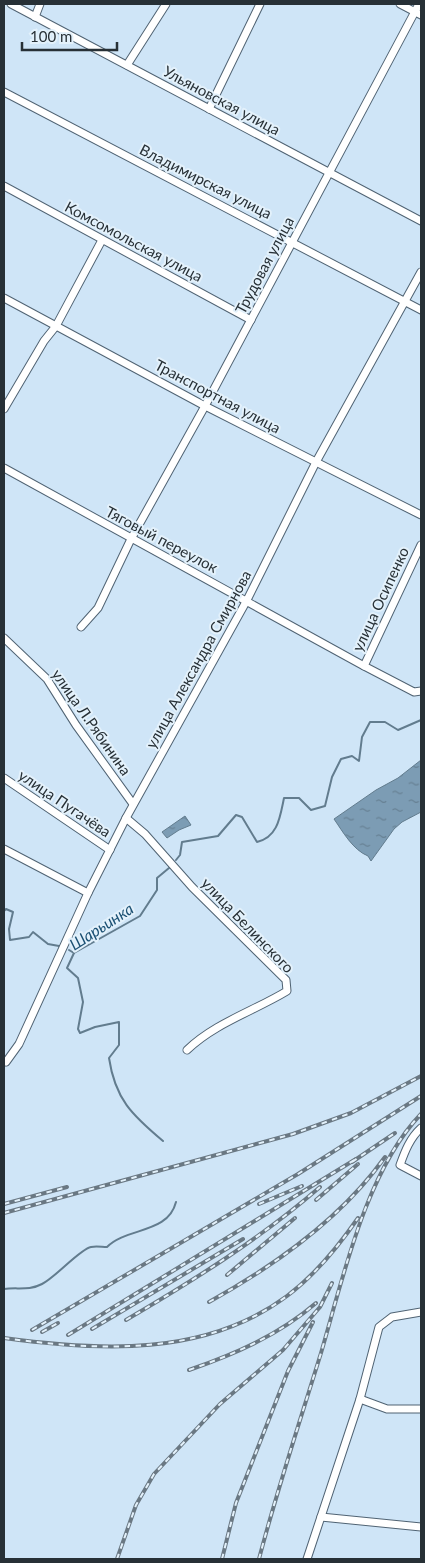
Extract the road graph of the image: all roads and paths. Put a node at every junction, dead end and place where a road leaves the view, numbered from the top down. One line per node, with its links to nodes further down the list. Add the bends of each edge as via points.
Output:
1 (11, 4): 8 (street, Ульяновская улица)
2 (40, 4): 8 (street)
3 (166, 4): 9 (street)
4 (260, 4): 11 (street)
5 (400, 4): 7 (street)
6 (419, 4): 7 (street, Трудовая улица)
7 (418, 14): 12 (street, Трудовая улица)
8 (35, 17): 9 (street, Ульяновская улица)
9 (127, 65): 11 (street, Ульяновская улица)
10 (4, 92): 16 (street, Владимирская улица)
11 (210, 109): 12 (street, Ульяновская улица)
12 (329, 171): 14 (street, Ульяновская улица); 16 (street, Трудовая улица)
13 (4, 186): 15 (street, Комсомольская улица)
14 (421, 221)
15 (102, 240): 21 (street, Комсомольская улица); 22 (street)
16 (292, 241): 19 (street, Владимирская улица); 21 (street, Трудовая улица)
17 (421, 272): 19 (street, улица Александра Смирнова)
18 (4, 298): 22 (street, Транспортная улица)
19 (405, 301): 20 (street, Владимирская улица); 25 (street, улица Александра Смирнова)
20 (421, 310)
21 (251, 320): 23 (street, Трудовая улица)
22 (56, 326): 23 (street, Транспортная улица); 24 (street)
23 (205, 406): 25 (street, Транспортная улица); 28 (street, Трудовая улица)
24 (4, 409)
25 (316, 462): 27 (street, Транспортная улица); 30 (street, улица Александра Смирнова)
26 (4, 468): 28 (street, Тяговый переулок)
27 (421, 515)
28 (132, 539): 30 (street, Тяговый переулок); 31 (street, Трудовая улица, via 98,608)
29 (421, 545): 33 (street, улица Осипенко)
30 (247, 600): 33 (street, Тяговый переулок); 36 (street, улица Александра Смирнова)
31 (82, 627)
32 (4, 638): 36 (street, улица Л.Рябинина, via 47,679)
33 (364, 666): 34 (street, Тяговый переулок)
34 (418, 692)
35 (4, 778): 39 (street, улица Пугачёва)
36 (132, 804): 37 (street, улица Александра Смирнова)
37 (126, 818): 39 (street, улица Александра Смирнова); 41 (street, улица Белинского, via 286,980 287,991 201,1036)
38 (4, 849): 40 (street)
39 (110, 850): 40 (street, улица Александра Смирнова)
40 (88, 893): 42 (street, улица Александра Смирнова, via 19,1044)
41 (186, 1050)
42 (6, 1062)
43 (421, 1128): 44 (street, via 414,1134 400,1165)
44 (421, 1176)
45 (421, 1312): 46 (street, via 392,1317 379,1327)
46 (360, 1399): 47 (street, via 387,1409); 48 (street)
47 (421, 1409)
48 (322, 1517): 49 (street); 50 (street)
49 (421, 1526)
50 (307, 1559)

